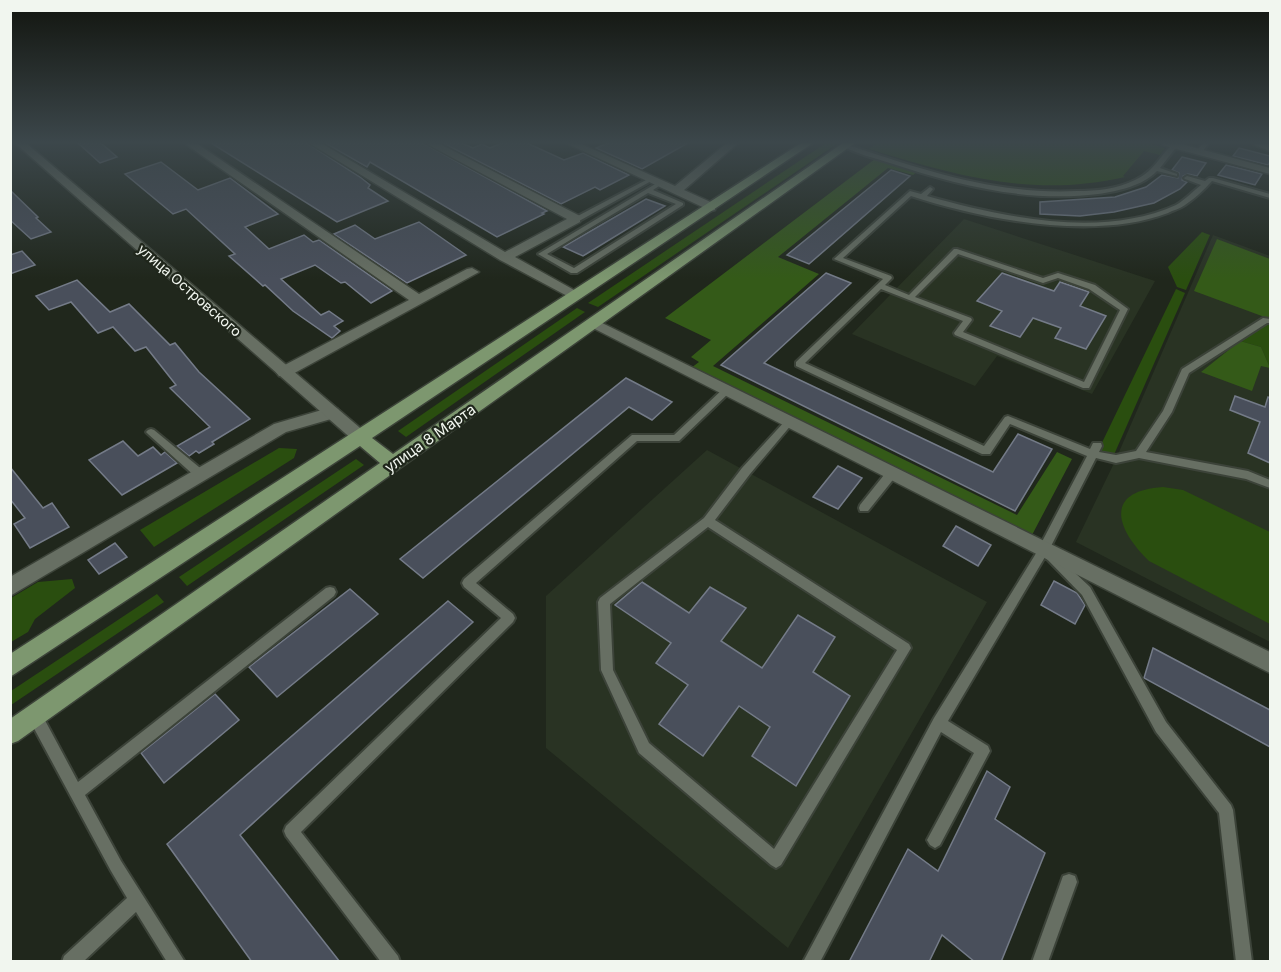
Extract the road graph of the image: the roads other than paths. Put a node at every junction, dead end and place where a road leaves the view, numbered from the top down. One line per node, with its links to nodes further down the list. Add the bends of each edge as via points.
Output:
1 (73, 188): 34 (street, улица Островского)
2 (255, 188): 31 (street)
3 (390, 188): 26 (street)
4 (517, 188): 24 (street)
5 (645, 188): 24 (lane)
6 (648, 188): 7 (lane, via 542,254 574,271 681,204)
7 (658, 188)
8 (666, 188): 17 (street)
9 (679, 188): 17 (street)
10 (739, 188): 22 (main road)
11 (785, 188): 33 (main road, улица 8 Марта)
12 (932, 188): 20 (lane)
13 (993, 188): 18 (lane)
14 (1114, 188): 18 (lane)
15 (1202, 188): 25 (lane, via 1190,200 1166,212)
16 (1243, 188): 19 (lane)
17 (676, 191): 22 (street)
18 (1058, 195): 21 (lane)
19 (1270, 196)
20 (922, 197): 25 (lane, via 1006,218); 28 (lane, via 910,193 838,259 888,278)
21 (1065, 201)
22 (711, 207): 29 (main road)
23 (1078, 215): 25 (lane)
24 (576, 219): 26 (street)
25 (1088, 224)
26 (505, 257): 29 (street)
27 (472, 272): 31 (street)
28 (879, 286): 30 (lane); 40 (lane, via 799,364 986,451 1008,418)
29 (576, 295): 39 (main road)
30 (910, 298): 30 (lane, via 957,251 1042,281 1058,275 1092,287 1124,309 1086,386 958,333 968,320)
31 (418, 300): 34 (street)
32 (1270, 321): 41 (lane, via 1185,371 1167,411)
33 (594, 323): 35 (street); 42 (main road, улица 8 Марта)
34 (284, 372): 36 (street, улица Островского)
35 (727, 390): 37 (street); 62 (lane, via 676,439 635,437 468,583 509,618 291,831)
36 (332, 413): 39 (street, улица Островского); 44 (street, via 280,428)
37 (789, 422): 43 (street); 47 (lane)
38 (152, 432): 44 (lane)
39 (360, 437): 42 (main road); 52 (main road)
40 (1095, 450): 41 (lane, via 1116,459); 48 (lane)
41 (1139, 454): 45 (lane, via 1248,475)
42 (393, 464): 53 (main road, улица 8 Марта)
43 (892, 473): 46 (lane); 48 (street)
44 (201, 475): 49 (street)
45 (1270, 484)
46 (864, 508)
47 (708, 521): 47 (lane, via 905,648 776,860 645,748 607,670 604,602)
48 (1044, 549): 51 (street); 54 (lane); 65 (lane, via 1086,591 1161,727 1226,810)
49 (10, 588)
50 (330, 592): 56 (lane)
51 (1270, 663)
52 (10, 667)
53 (35, 716): 55 (main road, улица 8 Марта); 56 (lane)
54 (939, 723): 57 (lane, via 983,751); 63 (lane)
55 (10, 733)
56 (77, 792): 59 (lane)
57 (935, 840)
58 (1069, 882): 64 (lane)
59 (138, 899): 60 (lane); 61 (lane)
60 (70, 962)
61 (177, 962)
62 (392, 962)
63 (810, 962)
64 (1040, 962)
65 (1244, 962)

